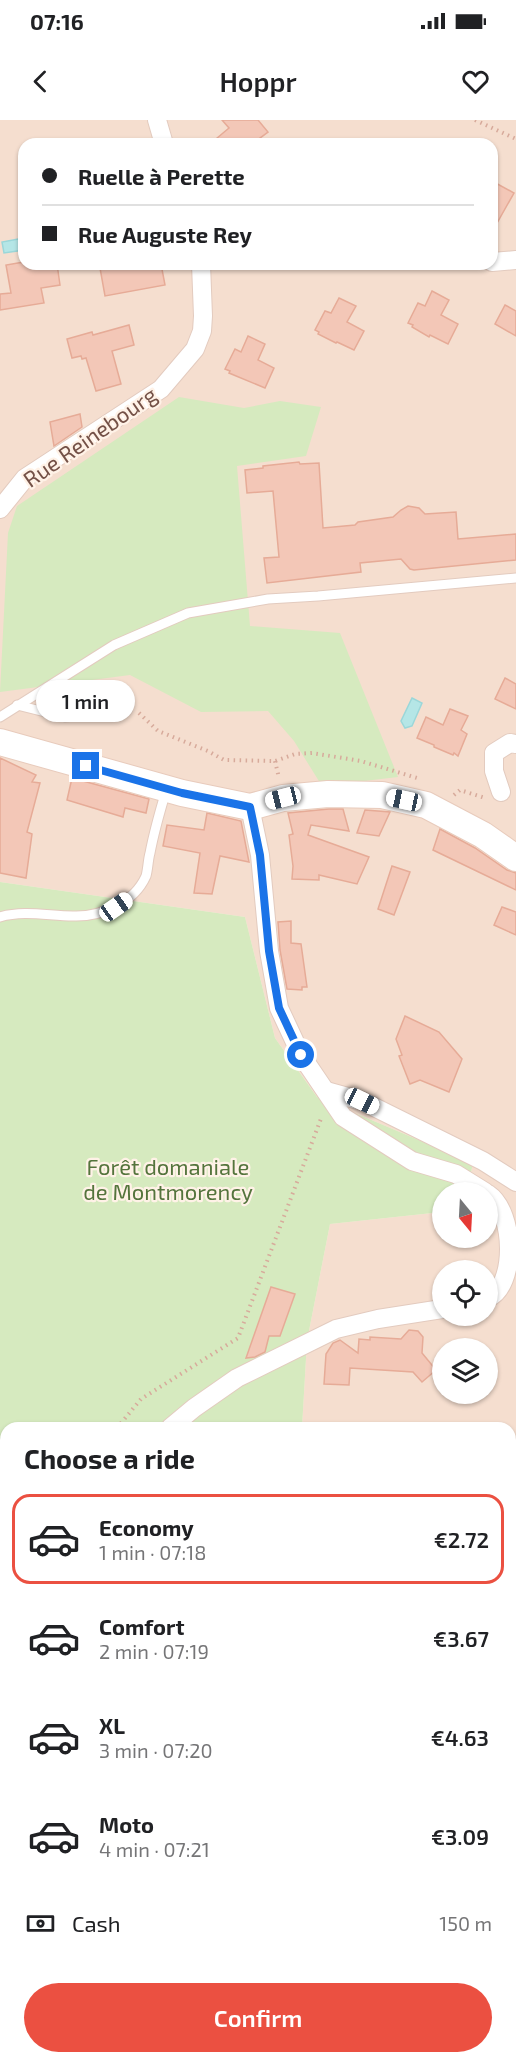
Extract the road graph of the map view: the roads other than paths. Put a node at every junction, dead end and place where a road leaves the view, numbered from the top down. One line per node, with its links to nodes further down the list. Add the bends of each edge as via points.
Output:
1 (157, 120): 2 (street)
2 (162, 138)
3 (516, 260): 4 (street)
4 (498, 262)
5 (201, 270): 6 (street, Rue Reinebourg, via 202,331 195,349 161,389 25,478)
6 (0, 509)
7 (516, 578): 8 (lane, via 268,598 188,613 114,645)
8 (17, 705): 9 (lane, via 65,717); 10 (lane)
9 (127, 710)
10 (0, 717)
11 (0, 742): 13 (street)
12 (516, 744): 14 (street, via 510,743 494,753 494,771)
13 (166, 788): 15 (street); 17 (lane, via 146,875 130,897 97,914)
14 (501, 792)
15 (250, 807): 16 (street, via 283,798 382,795 426,805 483,835); 18 (street, via 260,855 279,1008 301,1055)
16 (516, 858)
17 (0, 916)
18 (328, 1093): 19 (street, via 343,1117 412,1161 456,1174); 20 (street, via 362,1101 483,1161)
19 (469, 1182)
20 (516, 1182)
21 (498, 1202): 22 (street, via 513,1234 514,1262 510,1278)
22 (498, 1296)
23 (432, 1311): 24 (street, via 336,1329 237,1378)
24 (177, 1422)

